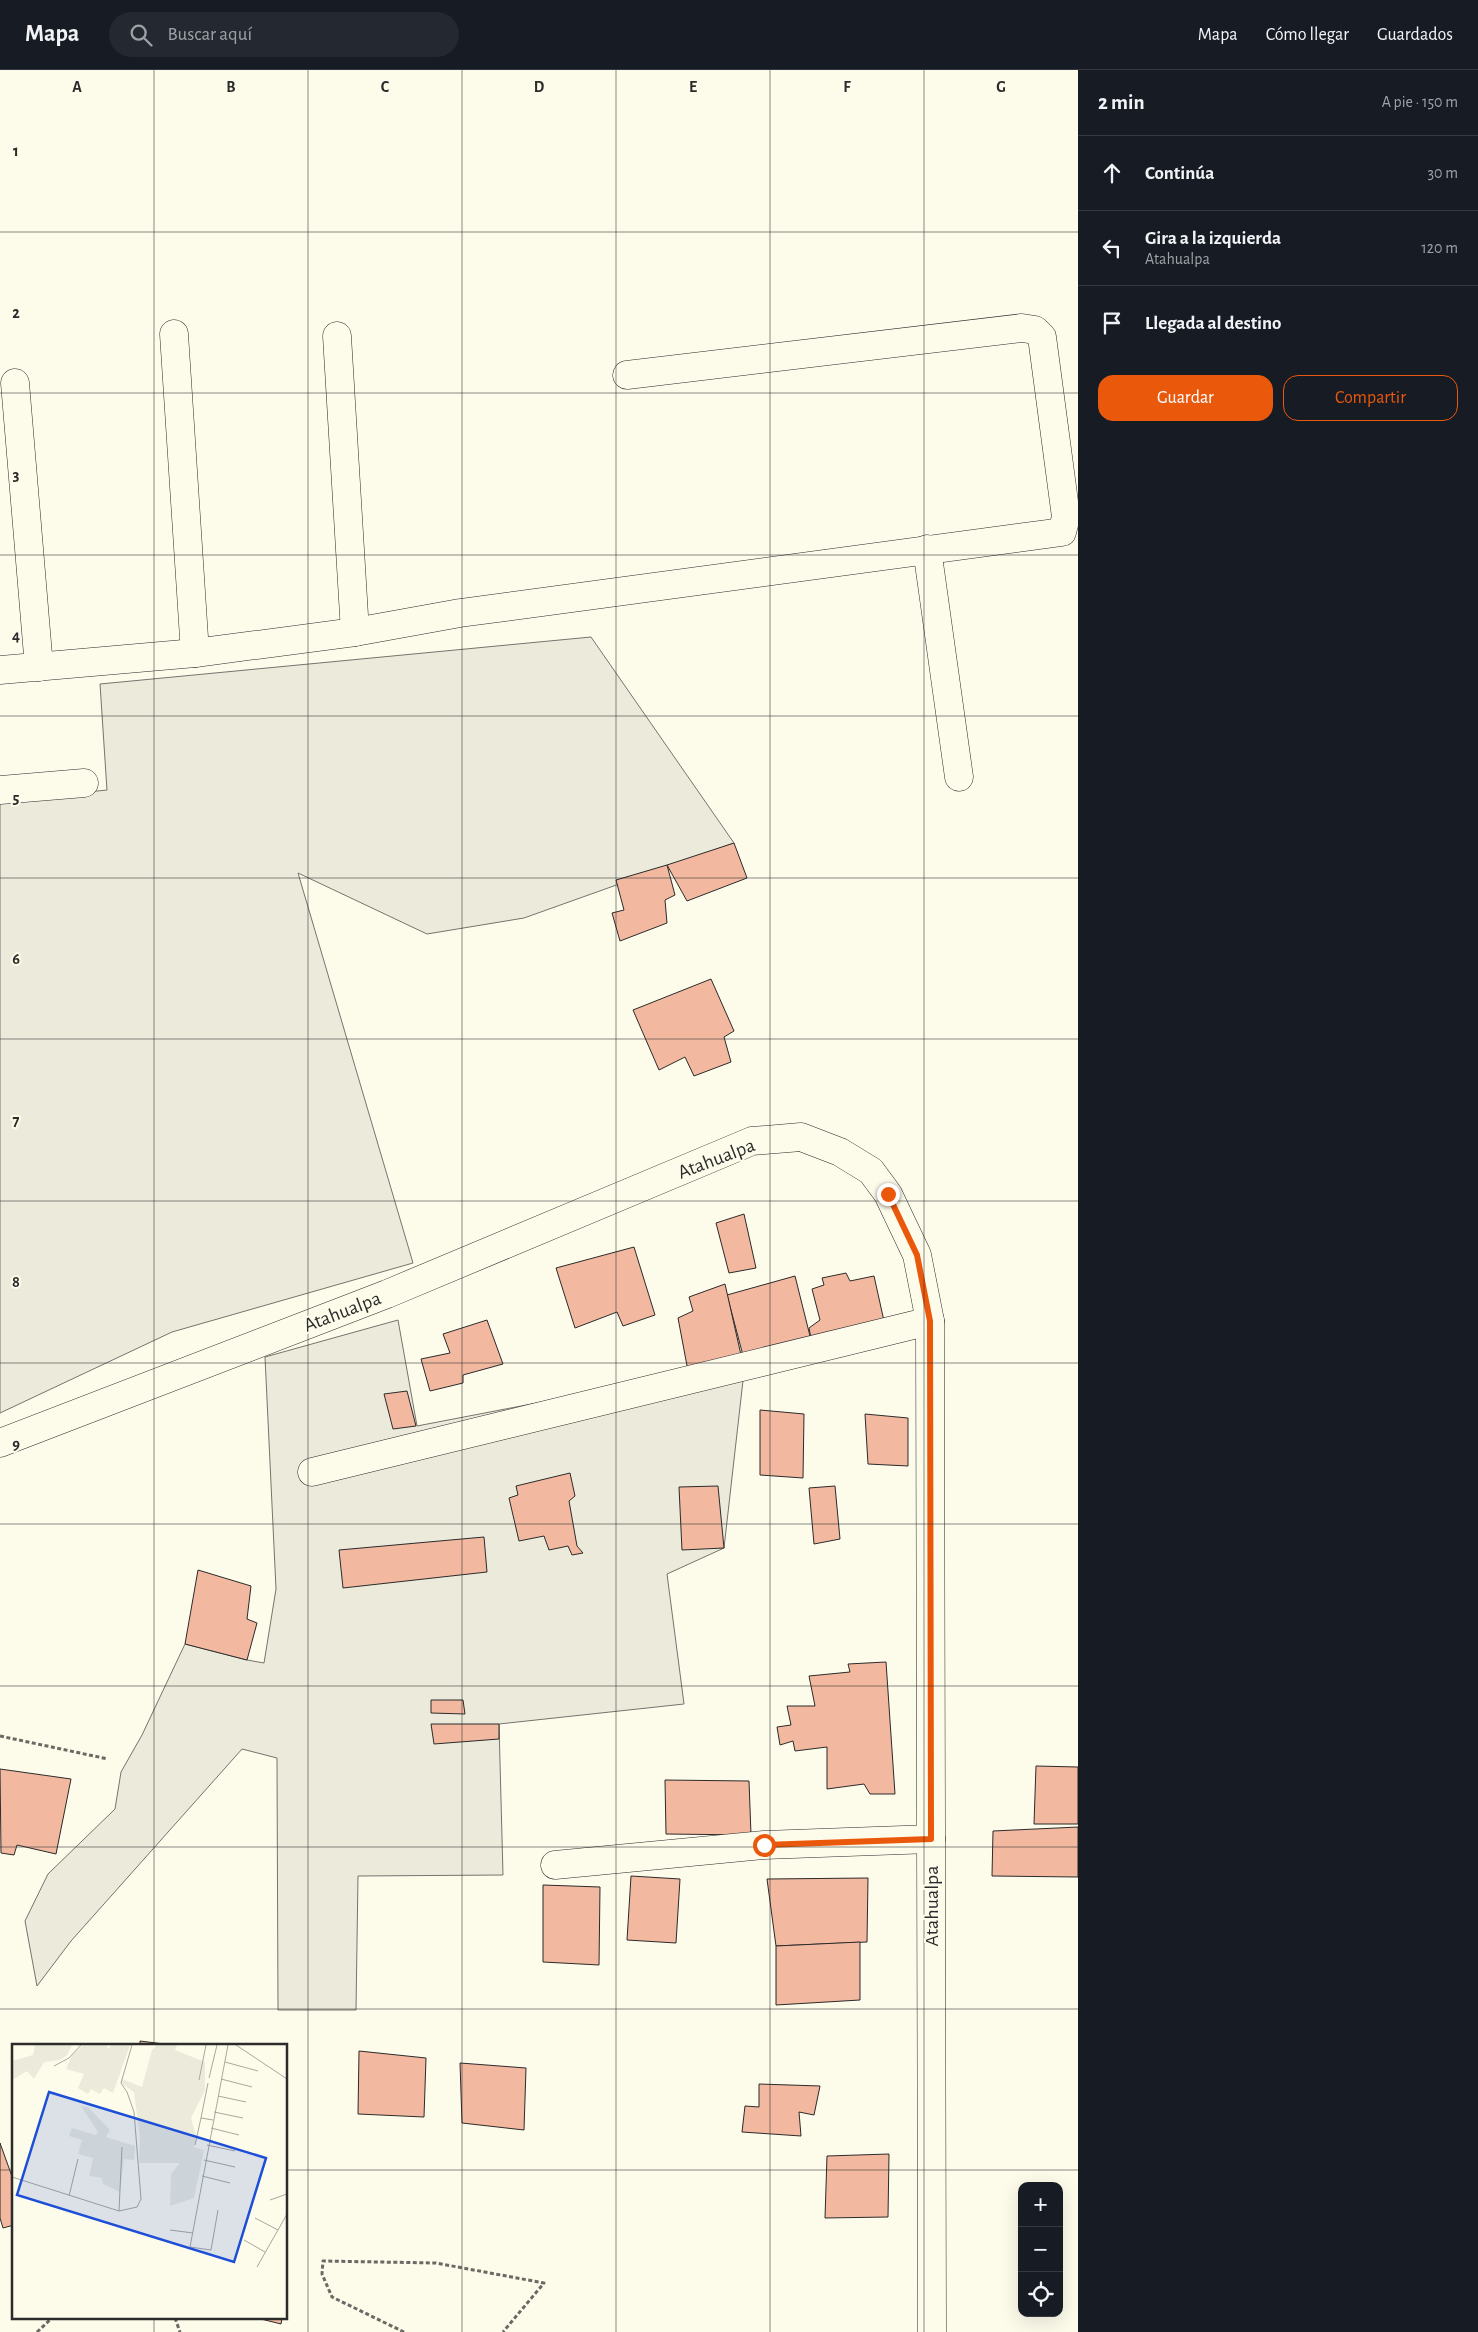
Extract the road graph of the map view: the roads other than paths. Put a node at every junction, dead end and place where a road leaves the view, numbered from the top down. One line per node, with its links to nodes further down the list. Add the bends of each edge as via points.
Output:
1 (174, 334): 7 (street)
2 (337, 336): 6 (street)
3 (627, 375): 5 (street, via 1022,328 1035,330 1042,337 1061,479 1066,517 1062,532)
4 (16, 383): 8 (street)
5 (926, 549): 6 (street, via 460,613); 10 (street)
6 (355, 632): 7 (street)
7 (195, 653): 8 (street)
8 (40, 667): 9 (street)
9 (0, 670)
10 (959, 777)
11 (84, 784): 12 (street)
12 (0, 790)
13 (930, 1321): 14 (street, Atahualpa, via 917,1255 888,1194 871,1171 840,1152 801,1136 752,1141 387,1294); 15 (street); 16 (street, Atahualpa)
14 (0, 1443)
15 (312, 1472)
16 (931, 1839): 17 (street, via 764,1845); 18 (street, Atahualpa)
17 (555, 1865)
18 (932, 2332)

